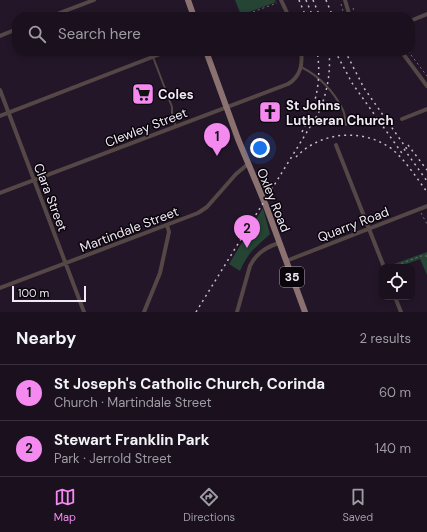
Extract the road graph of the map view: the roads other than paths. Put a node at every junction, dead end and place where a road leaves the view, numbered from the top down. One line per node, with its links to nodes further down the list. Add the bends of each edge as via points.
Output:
1 (94, 0): 5 (street)
2 (188, 0): 6 (main road)
3 (345, 0): 8 (street)
4 (279, 1): 7 (street)
5 (62, 12)
6 (192, 12)
7 (285, 12)
8 (349, 12)
9 (427, 14): 10 (street)
10 (415, 19)
11 (12, 32): 12 (street)
12 (0, 36)
13 (208, 56): 20 (main road, Oxley Road / 35)
14 (301, 56): 17 (street)
15 (405, 56): 18 (street)
16 (153, 57): 22 (street); 26 (lane, via 172,107)
17 (301, 67): 20 (street, Clewley Street, via 297,76 285,86); 25 (lane, via 330,90 343,110)
18 (427, 86)
19 (0, 90): 22 (street, Clara Street)
20 (227, 108): 26 (street, Clewley Street); 28 (main road, Oxley Road / 35)
21 (427, 109): 24 (street)
22 (9, 112): 23 (street); 29 (street, Clara Street)
23 (0, 116)
24 (402, 119)
25 (346, 125)
26 (176, 127): 29 (street, Clewley Street)
27 (336, 145): 33 (street)
28 (248, 164): 32 (street, Martindale Street, via 204,210); 34 (main road, Oxley Road / 35)
29 (34, 181): 30 (street, Clewley Street); 36 (street, Clara Street)
30 (0, 193)
31 (427, 206): 33 (street, Quarry Road)
32 (167, 225): 36 (street, Martindale Street); 41 (street, via 169,232 160,273)
33 (369, 228): 35 (street, Quarry Road); 37 (street)
34 (279, 243): 35 (main road, Oxley Road / 35); 42 (street, via 264,248 253,260)
35 (286, 261): 43 (main road, Oxley Road / 35)
36 (66, 264): 38 (street, Martindale Street); 40 (street, Clara Street)
37 (383, 264)
38 (0, 288)
39 (397, 300): 44 (street)
40 (84, 312)
41 (144, 312)
42 (237, 312)
43 (305, 312)
44 (401, 312)

